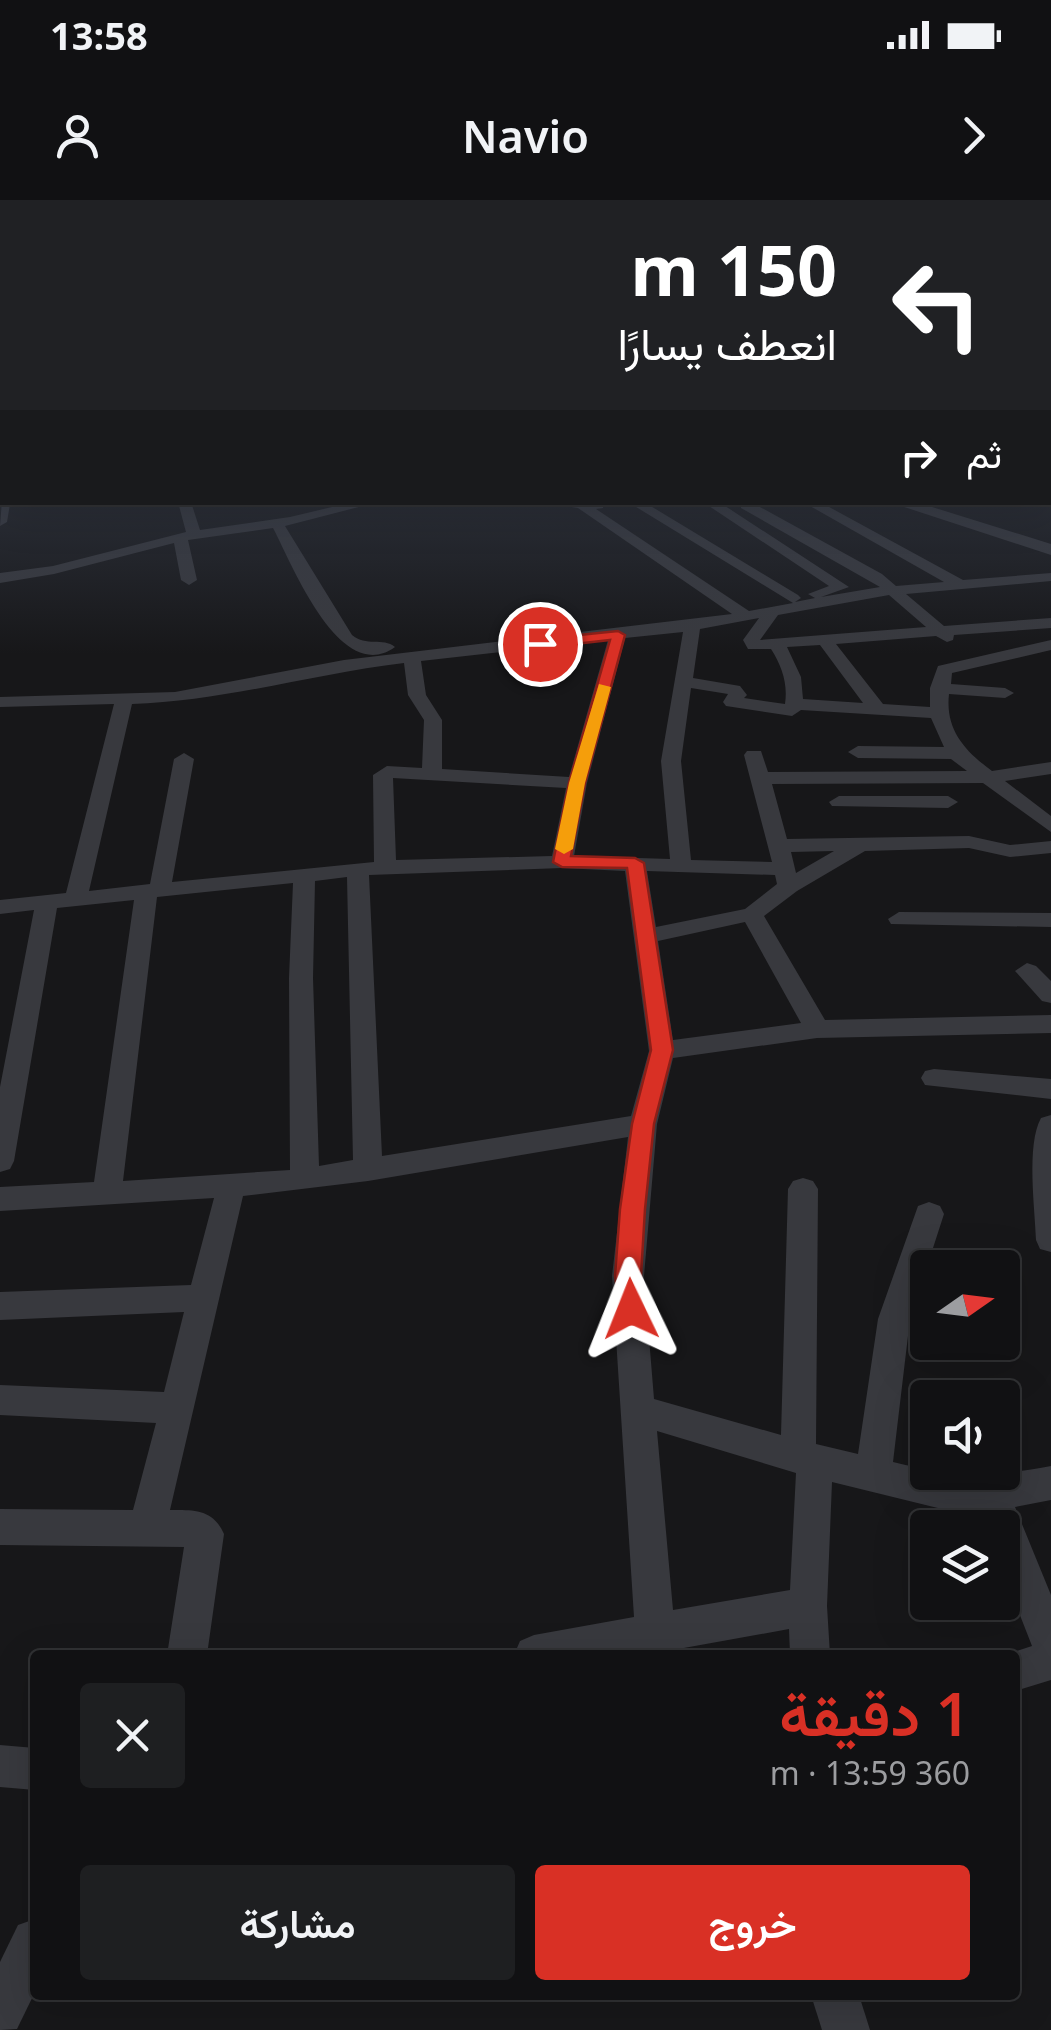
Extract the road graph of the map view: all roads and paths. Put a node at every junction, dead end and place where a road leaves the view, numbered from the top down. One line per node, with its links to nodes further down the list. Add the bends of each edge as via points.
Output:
1 (184, 505): 12 (street)
2 (359, 505): 11 (street)
3 (569, 505): 10 (street)
4 (592, 505): 10 (street)
5 (639, 505): 19 (street)
6 (714, 505): 19 (street, via 841,586)
7 (748, 505): 18 (street)
8 (814, 505): 17 (street)
9 (907, 505): 13 (street)
10 (584, 507): 21 (street)
11 (278, 523): 12 (street, via 249,520); 21 (street, via 317,596 357,647)
12 (187, 535): 14 (street); 15 (street)
13 (1051, 550)
14 (0, 578)
15 (189, 580)
16 (1047, 581): 17 (street)
17 (962, 586): 18 (street)
18 (895, 590): 20 (street); 24 (street)
19 (793, 598): 21 (street)
20 (773, 611): 21 (street); 27 (street, via 751,640)
21 (740, 612): 23 (street)
22 (1051, 624): 24 (street)
23 (692, 626): 25 (street); 31 (street)
24 (941, 631): 26 (street); 30 (street)
25 (618, 635): 29 (street); 48 (street)
26 (825, 641): 27 (street); 37 (street)
27 (776, 644): 36 (street, via 791,668)
28 (1051, 645): 30 (street)
29 (412, 657): 34 (street); 44 (street, via 417,695 433,720)
30 (973, 663): 32 (street, via 944,670)
31 (682, 680): 36 (street, via 734,690 732,702 790,711); 59 (street, via 671,762)
32 (939, 688): 33 (street); 38 (street)
33 (1005, 693)
34 (124, 701): 35 (street); 64 (street)
35 (0, 702)
36 (795, 704): 37 (street)
37 (878, 710): 38 (street)
38 (938, 712): 40 (street)
39 (858, 752): 40 (street)
40 (946, 754): 46 (street); 47 (street)
41 (754, 755): 45 (street)
42 (184, 759): 63 (street)
43 (1051, 768): 47 (street)
44 (432, 773): 48 (street); 58 (street, via 384,773)
45 (760, 778): 46 (street); 54 (street)
46 (940, 778): 47 (street); 50 (street)
47 (991, 778): 51 (street)
48 (577, 783): 56 (street)
49 (838, 802): 50 (street)
50 (948, 802): 52 (street)
51 (1046, 816)
52 (970, 842): 53 (street); 55 (street, via 1010,851)
53 (862, 844): 54 (street); 62 (street)
54 (776, 846): 62 (street)
55 (1051, 847)
56 (562, 862): 57 (street); 58 (street)
57 (635, 863): 59 (street); 70 (street)
58 (385, 866): 60 (street)
59 (681, 866): 62 (street)
60 (358, 869): 61 (street); 81 (street)
61 (304, 874): 63 (street); 82 (street)
62 (786, 877): 67 (street)
63 (154, 889): 64 (street); 85 (street)
64 (76, 898): 65 (street)
65 (47, 901): 66 (street); 80 (street)
66 (0, 907)
67 (752, 914): 70 (street); 74 (street)
68 (899, 919): 69 (street)
69 (1051, 920)
70 (646, 936): 75 (street)
71 (1027, 971): 72 (street)
72 (1051, 995)
73 (1051, 1024): 74 (street)
74 (817, 1029): 75 (street)
75 (662, 1050): 78 (street)
76 (934, 1078): 77 (street)
77 (1051, 1089)
78 (643, 1124): 81 (street); 93 (street, via 628,1276)
79 (1051, 1125): 88 (street)
80 (0, 1160)
81 (368, 1170): 82 (street)
82 (305, 1179): 83 (street)
83 (231, 1186): 85 (street); 89 (street)
84 (803, 1188): 94 (street)
85 (107, 1194): 86 (street)
86 (3, 1208)
87 (928, 1214): 95 (street, via 894,1318)
88 (1051, 1239)
89 (204, 1298): 90 (street); 92 (street)
90 (0, 1306)
91 (0, 1400): 92 (street)
92 (175, 1408): 99 (street)
93 (638, 1410): 94 (street); 101 (street)
94 (807, 1459): 95 (street); 100 (street)
95 (874, 1476): 97 (street, via 950,1493)
96 (1051, 1483): 97 (street)
97 (992, 1494): 102 (street)
98 (0, 1526): 99 (street)
99 (146, 1529): 103 (street, via 197,1528 205,1534)
100 (808, 1606): 101 (street); 105 (street)
101 (655, 1632): 104 (street)
102 (1051, 1644)
103 (188, 1650)
104 (560, 1650)
105 (810, 1650)
106 (1051, 1660): 107 (street)
107 (1020, 1669)
108 (0, 1766): 109 (street)
109 (30, 1769)
110 (30, 1952): 112 (street)
111 (837, 2000): 113 (street)
112 (0, 2012)
113 (846, 2030)

